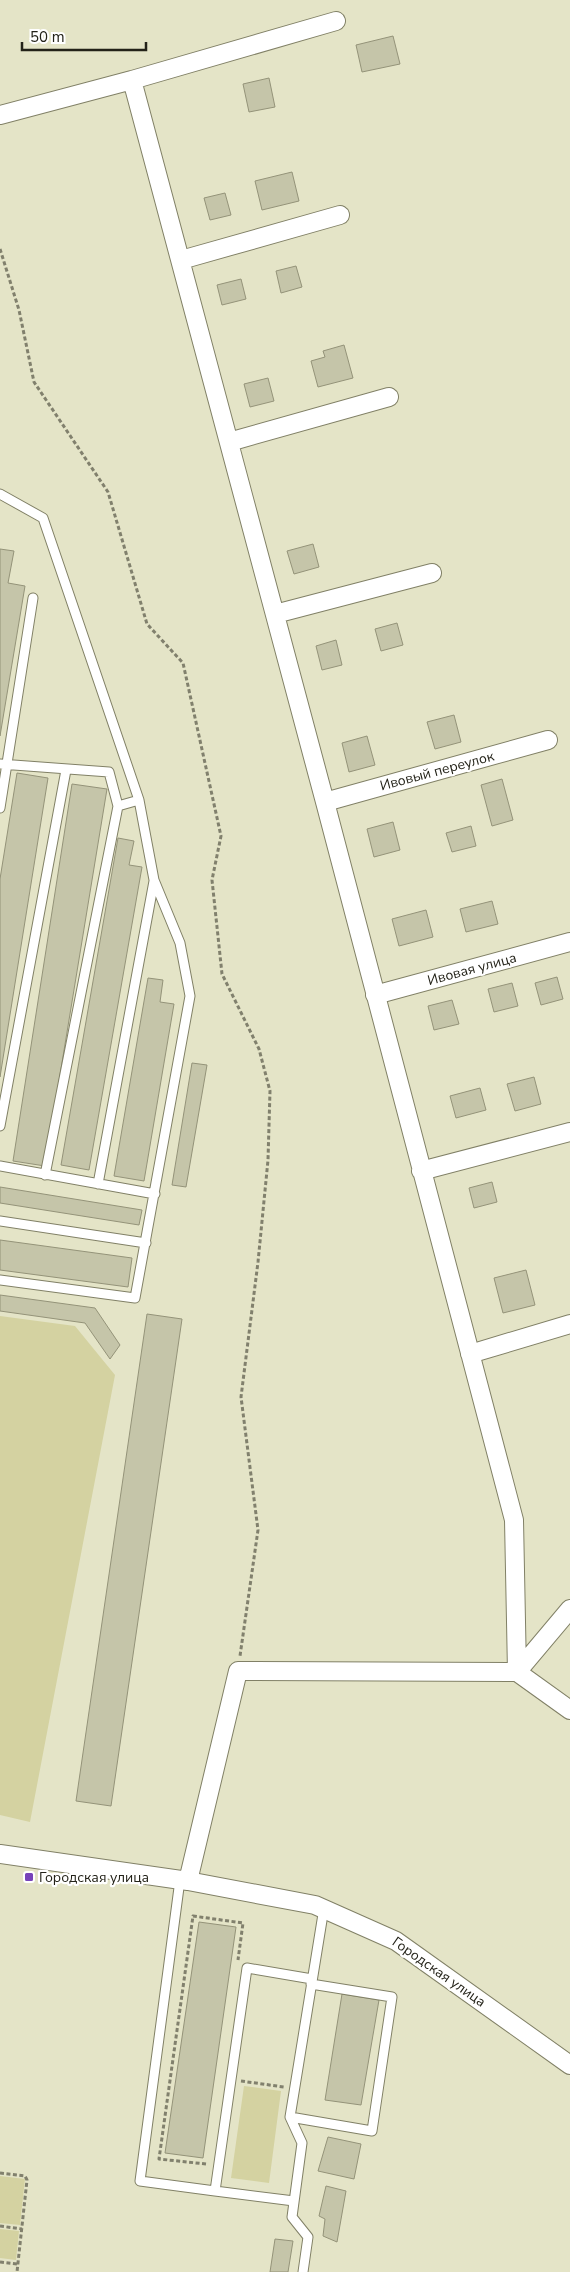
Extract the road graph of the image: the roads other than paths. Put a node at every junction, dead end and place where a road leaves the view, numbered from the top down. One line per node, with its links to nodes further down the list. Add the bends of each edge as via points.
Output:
1 (336, 21): 2 (street)
2 (132, 80): 3 (street); 5 (street)
3 (0, 115)
4 (340, 215): 5 (street)
5 (181, 260): 7 (street)
6 (389, 397): 7 (street)
7 (229, 442): 11 (street)
8 (0, 494): 15 (lane, via 43,518)
9 (432, 573): 11 (street)
10 (33, 598): 13 (lane)
11 (275, 614): 16 (street)
12 (548, 740): 16 (street, Ивовый переулок)
13 (4, 764): 14 (lane); 18 (lane)
14 (66, 770): 17 (lane, via 109,772); 22 (lane)
15 (139, 800): 17 (lane); 19 (lane)
16 (326, 802): 21 (street)
17 (118, 806): 26 (lane)
18 (0, 808)
19 (154, 880): 27 (lane); 28 (lane, via 180,943 190,996)
20 (570, 942): 21 (street, Ивовая улица)
21 (375, 995): 25 (street)
22 (0, 1126)
23 (570, 1132): 25 (street)
24 (0, 1166): 26 (lane)
25 (422, 1171): 33 (street)
26 (45, 1175): 27 (lane)
27 (98, 1184): 28 (lane)
28 (155, 1194): 30 (lane)
29 (0, 1221): 30 (lane)
30 (146, 1243): 31 (lane, via 136,1298)
31 (0, 1280)
32 (570, 1324): 33 (street)
33 (470, 1354): 35 (street, via 514,1520)
34 (570, 1609): 35 (street)
35 (517, 1672): 36 (street); 38 (street, via 238,1671)
36 (570, 1710)
37 (0, 1854): 38 (street, Городская улица)
38 (184, 1880): 39 (street, Городская улица); 43 (lane, via 140,2181)
39 (324, 1908): 40 (lane); 41 (street, Городская улица, via 396,1940)
40 (312, 1982): 42 (lane); 42 (lane, via 392,1997 372,2131); 43 (lane, via 247,1968)
41 (570, 2066)
42 (290, 2117): 44 (lane, via 302,2144)
43 (215, 2191): 44 (lane)
44 (294, 2201): 45 (lane, via 292,2217 308,2237)
45 (302, 2272)

